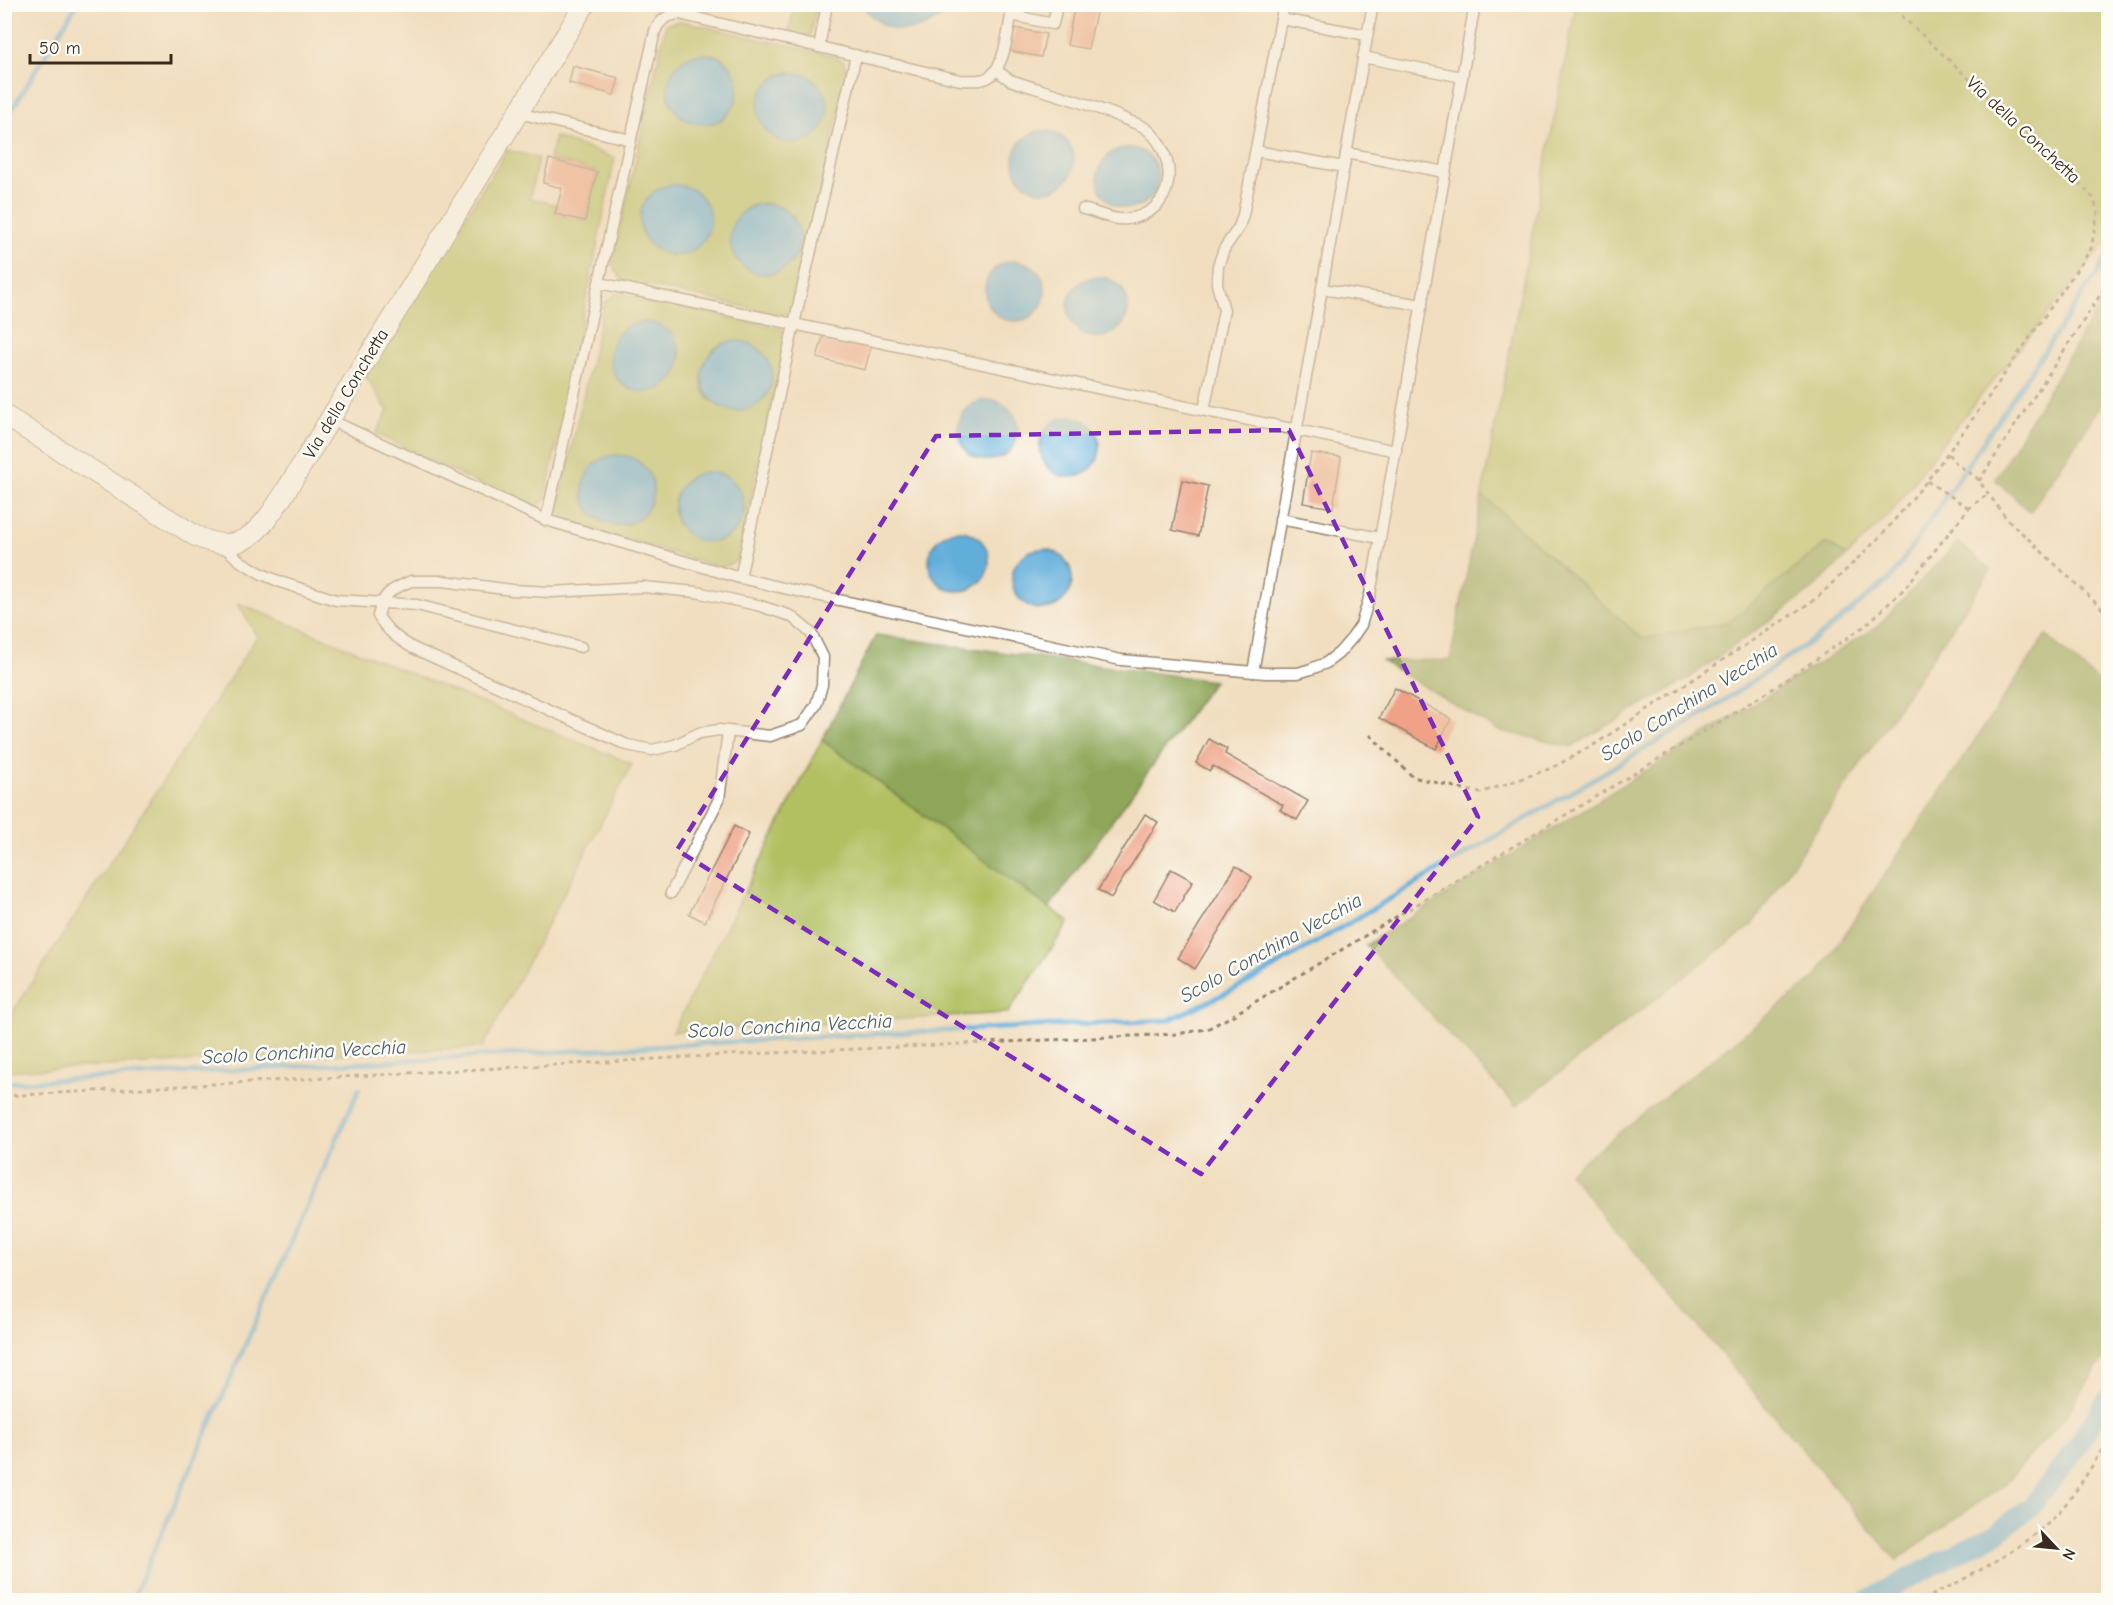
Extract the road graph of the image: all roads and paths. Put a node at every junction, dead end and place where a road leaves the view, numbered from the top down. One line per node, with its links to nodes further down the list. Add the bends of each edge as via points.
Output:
1 (585, 4): 17 (street, Via della Conchetta)
2 (827, 4): 12 (lane)
3 (1057, 4): 9 (lane, via 1053,24)
4 (1284, 4): 10 (lane)
5 (1373, 4): 11 (lane)
6 (1475, 4): 16 (lane)
7 (1890, 4): 34 (path, Via della Conchetta, via 2073,176 2093,198 2098,212 2091,249)
8 (677, 10): 12 (lane); 18 (lane, via 660,21 655,31)
9 (1012, 10): 15 (lane, via 1003,57)
10 (1281, 19): 11 (lane); 19 (lane)
11 (1367, 35): 14 (lane)
12 (819, 47): 13 (lane)
13 (856, 56): 15 (lane, via 960,80 988,78); 28 (lane)
14 (1363, 57): 16 (lane); 20 (lane)
15 (996, 70): 23 (lane, via 1010,80 1146,128 1164,149 1169,177 1162,201 1144,215 1125,220)
16 (1462, 77): 22 (lane)
17 (518, 113): 18 (lane); 31 (street, Via della Conchetta)
18 (631, 140): 24 (lane)
19 (1256, 151): 21 (lane); 29 (lane, via 1239,227 1218,266 1217,284 1224,310)
20 (1346, 153): 21 (lane); 22 (lane)
21 (1344, 167): 26 (lane)
22 (1445, 172): 27 (lane)
23 (1083, 209)
24 (599, 283): 28 (lane); 40 (lane)
25 (2109, 283): 35 (path, via 2023,418)
26 (1322, 290): 27 (lane); 32 (lane)
27 (1422, 305): 33 (lane)
28 (794, 324): 29 (lane); 43 (lane)
29 (1204, 410): 32 (lane)
30 (4, 415): 42 (street, via 181,529)
31 (330, 420): 40 (lane); 42 (street, Via della Conchetta, via 267,518 250,536 233,545)
32 (1296, 430): 33 (lane); 39 (lane)
33 (1396, 451): 41 (lane)
34 (1948, 454): 35 (path); 36 (path, Via della Conchetta)
35 (1978, 480): 37 (path)
36 (1927, 481): 38 (path); 49 (path, Via della Conchetta, via 1881,536 1817,598 1592,746 1552,768 1480,793 1413,777)
37 (1988, 494): 38 (path); 45 (path, via 2006,518)
38 (1969, 508): 51 (path, via 1904,589 1856,632 1695,737 1207,1029 1176,1034)
39 (1280, 519): 41 (lane); 47 (lane)
40 (546, 520): 43 (lane)
41 (1380, 538): 47 (lane, via 1364,618 1339,653 1326,663 1298,673)
42 (222, 545): 44 (lane, via 240,561 283,583 336,600)
43 (740, 578): 47 (lane, via 1121,660)
44 (381, 601): 46 (lane, via 417,605); 48 (lane, via 378,616 384,627 413,648 627,745 652,750 675,745 699,733); 48 (lane, via 393,589 411,581 443,580 552,592 643,587 696,592 791,616 811,633 823,657 822,685 816,705 802,725 770,736)
45 (2109, 614)
46 (581, 647)
47 (1253, 672)
48 (728, 732): 50 (lane, via 719,799)
49 (1370, 735)
50 (671, 893)
51 (4, 1096)
52 (2109, 1440): 53 (path, via 2065,1505 2025,1543)
53 (1923, 1600)

